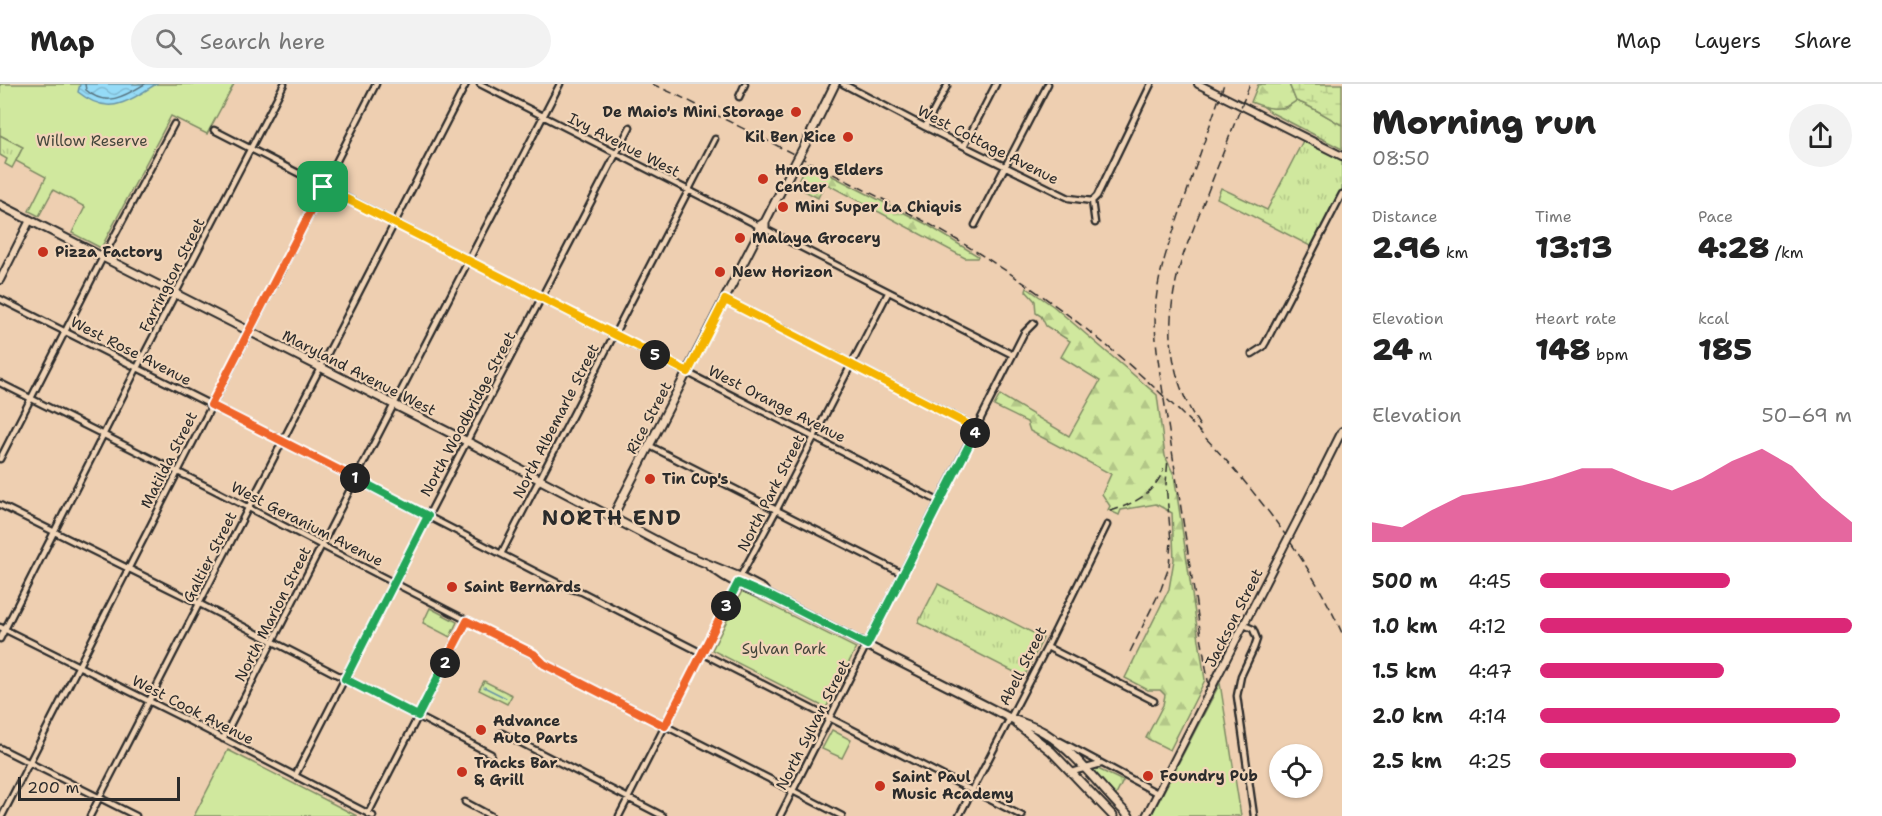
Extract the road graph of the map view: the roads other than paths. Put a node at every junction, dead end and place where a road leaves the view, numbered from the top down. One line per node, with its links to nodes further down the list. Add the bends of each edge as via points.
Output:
1 (284, 84): 22 (street, Farrington Street)
2 (376, 84): 26 (street, Matilda Street)
3 (466, 84): 32 (street, Galtier Street)
4 (480, 84): 15 (street, Ivy Avenue West)
5 (560, 84): 15 (street, North Marion Street)
6 (745, 84): 14 (street)
7 (835, 84): 35 (main road, Rice Street, bridge)
8 (843, 84): 18 (street, West Cottage Avenue)
9 (996, 84): 21 (street)
10 (1047, 84): 25 (street)
11 (1151, 84): 29 (street)
12 (1198, 84): 24 (street)
13 (946, 86): 18 (street)
14 (739, 97)
15 (543, 117): 23 (street, Ivy Avenue West); 37 (street, North Marion Street)
16 (174, 124): 36 (street)
17 (630, 127): 23 (street, North Woodbridge Street)
18 (925, 127): 21 (street, West Cottage Avenue)
19 (214, 130): 22 (street, West Orange Avenue)
20 (715, 139): 27 (street, North Albemarle Street)
21 (964, 146): 25 (street, West Cottage Avenue)
22 (250, 150): 26 (street, West Orange Avenue); 40 (street, Farrington Street)
23 (616, 154): 27 (street, Ivy Avenue West); 41 (street, North Woodbridge Street)
24 (1342, 156)
25 (1005, 167): 29 (street, West Cottage Avenue, via 1069,198); 34 (street)
26 (323, 187): 32 (street, West Orange Avenue); 45 (street, Matilda Street)
27 (689, 191): 35 (street, Ivy Avenue West); 47 (street, North Albemarle Street)
28 (1342, 194): 48 (street, via 1266,342)
29 (1092, 201): 33 (street)
30 (0, 205): 31 (main road, Maryland Avenue West)
31 (30, 220): 36 (main road, Maryland Avenue West); 38 (street)
32 (394, 223): 37 (street, West Orange Avenue); 52 (street, Galtier Street)
33 (1095, 223)
34 (975, 225)
35 (762, 228): 39 (street, Ivy Avenue West); 43 (main road, Rice Street)
36 (103, 257): 40 (main road, Maryland Avenue West); 46 (street)
37 (468, 261): 41 (street, West Orange Avenue); 57 (street, North Marion Street)
38 (0, 280)
39 (888, 293): 49 (street, Ivy Avenue West); 50 (street, North Park Street)
40 (175, 294): 45 (main road, Maryland Avenue West); 51 (street, Farrington Street)
41 (542, 298): 47 (street, West Orange Avenue); 63 (street, North Woodbridge Street)
42 (0, 299): 46 (street, West Rose Avenue)
43 (725, 300): 50 (street); 53 (main road, Rice Street)
44 (1034, 323): 49 (street, North Sylvan Street)
45 (248, 331): 52 (main road, Maryland Avenue West); 56 (street, Matilda Street)
46 (65, 332): 51 (street, West Rose Avenue); 55 (street)
47 (614, 335): 53 (street, West Orange Avenue); 68 (street, North Albemarle Street)
48 (1252, 354)
49 (1013, 355): 58 (street, North Sylvan Street)
50 (852, 365): 58 (street); 61 (street, North Park Street)
51 (137, 368): 56 (street, West Rose Avenue); 60 (street, Farrington Street)
52 (320, 368): 57 (main road, Maryland Avenue West); 62 (street, Galtier Street)
53 (688, 372): 61 (street, West Orange Avenue); 64 (main road, Rice Street)
54 (0, 383): 55 (street, West Geranium Avenue)
55 (31, 399): 60 (street, West Geranium Avenue); 65 (street)
56 (211, 405): 62 (street, West Rose Avenue); 66 (street, Matilda Street)
57 (393, 405): 63 (main road, Maryland Avenue West); 67 (street, North Marion Street)
58 (977, 429): 69 (street, North Sylvan Street)
59 (1342, 431): 85 (street, Jackson Street, bridge)
60 (104, 436): 66 (street, West Geranium Avenue); 76 (street, Farrington Street)
61 (814, 436): 69 (street, West Orange Avenue); 72 (street, North Park Street)
62 (283, 441): 67 (street, West Rose Avenue); 71 (street, Galtier Street)
63 (467, 442): 68 (main road, Maryland Avenue West); 73 (street, North Woodbridge Street)
64 (650, 446): 72 (street); 74 (main road, Rice Street)
65 (0, 459)
66 (177, 472): 71 (street, West Geranium Avenue); 79 (street, Matilda Street)
67 (356, 478): 73 (street, West Rose Avenue); 77 (street, North Marion Street)
68 (539, 479): 74 (main road, Maryland Avenue West); 78 (street, North Albemarle Street)
69 (940, 502): 80 (street, North Sylvan Street)
70 (0, 505): 76 (street)
71 (248, 507): 77 (street, West Geranium Avenue); 83 (street, Galtier Street)
72 (777, 509): 80 (street); 81 (street, North Park Street)
73 (428, 516): 78 (street, West Rose Avenue); 82 (street, North Woodbridge Street)
74 (612, 518): 81 (main road, Maryland Avenue West)
75 (1107, 525): 90 (street, Abell Street)
76 (54, 532): 79 (street); 86 (street, Farrington Street)
77 (322, 545): 82 (street, West Geranium Avenue); 88 (street, North Marion Street)
78 (501, 554): 91 (street, West Rose Avenue)
79 (128, 568): 83 (street); 92 (street, Matilda Street)
80 (903, 574): 89 (street, North Sylvan Street)
81 (739, 580): 89 (main road, Maryland Avenue West); 91 (street, North Park Street)
82 (394, 583): 84 (street, West Geranium Avenue); 93 (street, North Woodbridge Street)
83 (199, 603): 88 (street); 94 (street, Galtier Street)
84 (467, 621): 96 (street); 99 (street, West Geranium Avenue)
85 (1244, 625): 112 (street, Jackson Street); 130 (street, via 1253,629 1257,639 1237,696)
86 (3, 628): 87 (street, Farrington Street); 92 (street, West Cook Avenue)
87 (0, 639)
88 (272, 641): 93 (street); 102 (street, North Marion Street)
89 (867, 645): 97 (street, North Sylvan Street); 98 (main road, Maryland Avenue West)
90 (1047, 647): 95 (street); 98 (street, Abell Street)
91 (702, 654): 97 (street, West Rose Avenue); 99 (street, North Park Street)
92 (78, 665): 94 (street, West Cook Avenue); 105 (street, Matilda Street)
93 (345, 679): 96 (street); 109 (street, North Woodbridge Street)
94 (149, 701): 102 (street, West Cook Avenue); 113 (street, Galtier Street)
95 (1154, 701)
96 (418, 716): 104 (street); 116 (street)
97 (830, 718): 110 (street, West Rose Avenue); 111 (street, North Sylvan Street)
98 (1010, 718): 101 (main road); 108 (main road); 110 (street, Abell Street)
99 (665, 726): 111 (street, West Geranium Avenue); 114 (street, North Park Street)
100 (502, 733): 114 (street)
101 (1045, 733): 106 (street); 107 (main road)
102 (223, 739): 109 (street, West Cook Avenue)
103 (0, 748): 105 (street)
104 (491, 754)
105 (29, 762): 113 (street); 117 (street, Matilda Street)
106 (1101, 764): 107 (street); 112 (street)
107 (1084, 768): 108 (street); 128 (main road)
108 (1072, 772): 127 (main road)
109 (295, 776): 116 (street, West Cook Avenue)
110 (972, 790): 125 (street, Abell Street); 126 (street, West Rose Avenue)
111 (793, 791): 123 (street, North Sylvan Street); 124 (street, West Geranium Avenue)
112 (1157, 793): 129 (street, Jackson Street)
113 (100, 797): 118 (street, Galtier Street); 119 (street)
114 (628, 798): 121 (street, North Park Street); 122 (street)
115 (465, 802): 120 (street)
116 (371, 815)
117 (2, 816)
118 (90, 816)
119 (136, 816)
120 (491, 816)
121 (619, 816)
122 (663, 816)
123 (780, 816)
124 (842, 816)
125 (959, 816)
126 (1022, 816)
127 (1113, 816)
128 (1129, 816)
129 (1146, 816)
130 (1254, 816)

